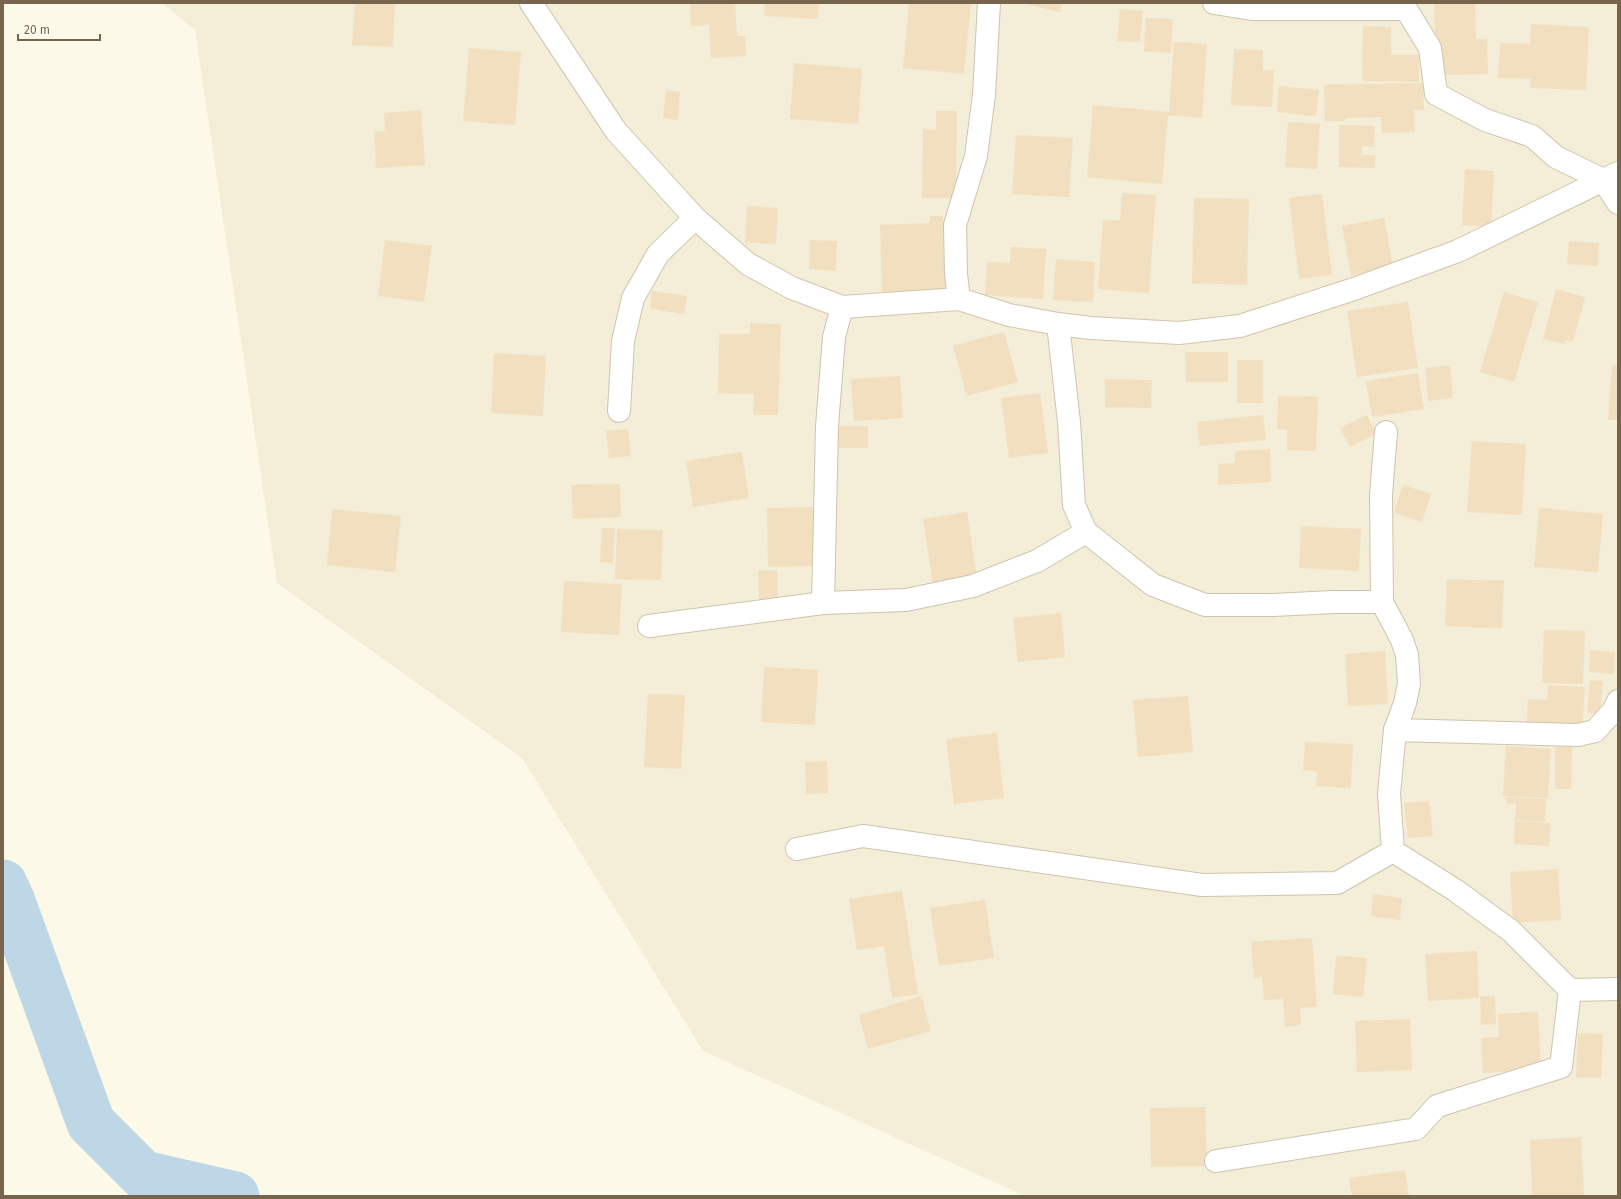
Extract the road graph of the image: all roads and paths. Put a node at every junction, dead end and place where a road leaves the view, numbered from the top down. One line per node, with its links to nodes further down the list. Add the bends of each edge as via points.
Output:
1 (531, 3): 6 (street, via 616,131)
2 (989, 3): 7 (street, via 984,95 976,156 955,225)
3 (1214, 3): 4 (street, via 1252,9 1406,9 1430,48 1436,94 1485,120 1532,136 1556,156)
4 (1611, 176): 5 (street); 9 (street, via 1458,251 1354,289 1240,326 1179,334)
5 (1618, 203)
6 (695, 218): 8 (street, via 748,264 792,288); 10 (street, via 658,254 633,298 623,341)
7 (959, 299): 8 (street); 9 (street, via 1009,315)
8 (842, 307): 14 (street, via 834,337 827,426)
9 (1058, 324): 12 (street, via 1069,422 1074,505)
10 (619, 411)
11 (1386, 432): 13 (street, via 1381,495)
12 (1086, 532): 13 (street, via 1153,585 1205,605); 14 (street, via 1037,561 973,586 906,600)
13 (1382, 602): 17 (street, via 1402,640 1407,656 1409,684)
14 (823, 603): 15 (street)
15 (649, 626)
16 (1618, 701): 17 (street, via 1614,710 1595,731 1578,734)
17 (1395, 730): 19 (street, via 1388,794)
18 (797, 849): 19 (street, via 863,836 1202,885 1337,883)
19 (1393, 851): 21 (street, via 1455,890 1511,931)
20 (1618, 989): 21 (street)
21 (1570, 990): 22 (street, via 1561,1067 1437,1106 1416,1129)
22 (1216, 1161)

